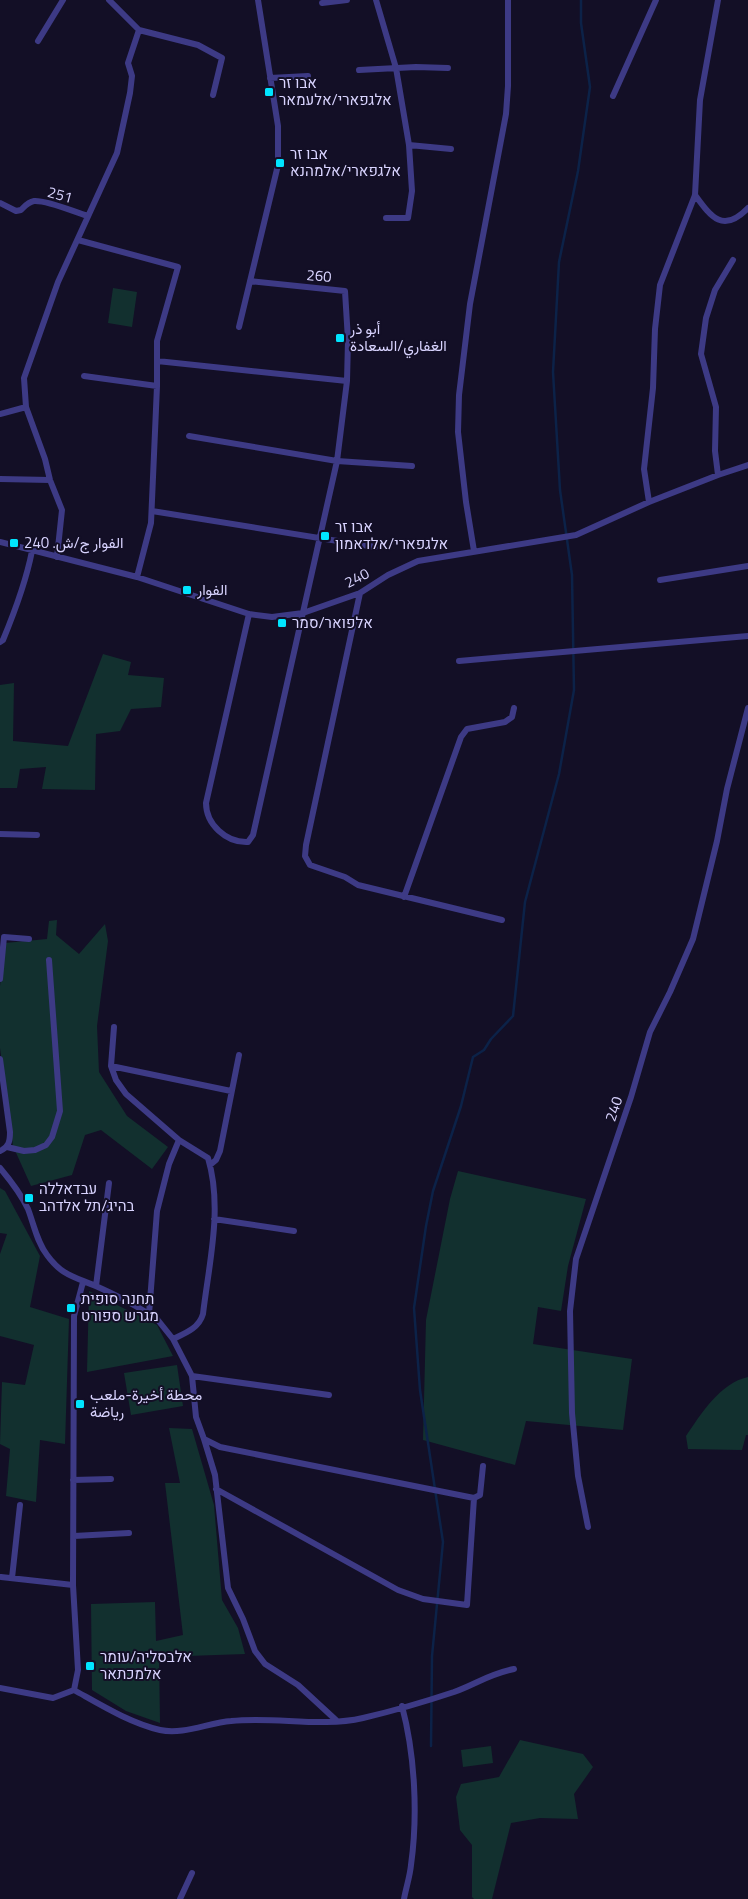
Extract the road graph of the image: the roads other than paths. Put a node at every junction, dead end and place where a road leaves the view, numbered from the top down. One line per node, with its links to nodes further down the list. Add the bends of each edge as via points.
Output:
1 (63, 0): 11 (street)
2 (109, 0): 10 (street)
3 (258, 0): 16 (street)
4 (347, 0): 9 (street)
5 (376, 0): 12 (street)
6 (508, 0): 49 (street, via 506,114 470,304 460,395 458,432)
7 (656, 0): 18 (street)
8 (718, 0): 21 (street, via 700,100)
9 (322, 3)
10 (139, 30): 17 (street, via 198,45 222,58); 24 (street, via 128,63 132,76 130,94 117,153)
11 (38, 40)
12 (396, 68): 13 (street); 14 (street); 19 (street)
13 (448, 68)
14 (359, 70)
15 (308, 76): 16 (street)
16 (270, 78): 28 (street, via 278,126 278,165)
17 (213, 95)
18 (613, 96)
19 (409, 146): 20 (street); 25 (street, via 412,191 408,218)
20 (451, 149)
21 (695, 195): 23 (street, via 712,217 719,220 734,219); 43 (street, via 660,285 644,469)
22 (0, 203): 24 (street, 251, via 16,211 28,203 44,202)
23 (748, 208)
24 (88, 216): 26 (street)
25 (386, 218)
26 (78, 240): 30 (street, via 178,267 157,341); 34 (street, via 58,282 24,378)
27 (733, 260): 40 (street, via 715,290 706,318 701,354 716,407 714,451)
28 (250, 281): 29 (street); 32 (street, 260, via 345,290)
29 (239, 327)
30 (157, 361): 32 (street); 33 (street)
31 (84, 376): 33 (street)
32 (347, 381): 37 (street, 260)
33 (157, 386): 44 (street)
34 (26, 407): 35 (street); 42 (street)
35 (0, 414)
36 (188, 436): 37 (street)
37 (338, 461): 39 (street); 45 (street, 260)
38 (748, 465): 40 (street, 240)
39 (412, 466)
40 (718, 475): 43 (street, 240)
41 (0, 479): 42 (street)
42 (50, 480): 50 (street, via 62,510)
43 (649, 502): 49 (street, 240, via 576,535)
44 (152, 511): 45 (street); 52 (street)
45 (320, 539): 47 (street); 55 (street, 260)
46 (0, 542): 48 (street, 240)
47 (375, 547)
48 (32, 551): 50 (street, 240); 58 (street, via 12,619)
49 (474, 552): 54 (street, 240, via 418,561)
50 (57, 557): 52 (street, 240)
51 (748, 566): 53 (street)
52 (137, 577): 56 (street, 240)
53 (660, 580)
54 (360, 593): 55 (street, 240); 64 (street, via 305,856 310,865 346,877 358,885)
55 (303, 613): 56 (street, 240); 56 (street, 260, via 254,835 248,842 242,842 214,827 206,803)
56 (249, 614)
57 (748, 636): 59 (street)
58 (0, 642)
59 (459, 661)
60 (514, 708): 64 (street, via 512,716 505,722 466,729)
61 (748, 708): 95 (street, 240, via 694,939 650,1032 632,1097 576,1259 570,1311 572,1404 578,1476)
62 (0, 834): 63 (street)
63 (36, 834)
64 (404, 897): 65 (street)
65 (502, 920)
66 (29, 938): 68 (street, via 4,937)
67 (49, 960): 75 (street, via 60,1111 52,1137 46,1145 35,1150)
68 (0, 979)
69 (114, 1027): 72 (street)
70 (239, 1055): 73 (street)
71 (0, 1059): 75 (street, via 10,1132)
72 (111, 1066): 73 (street); 74 (street, via 126,1094)
73 (231, 1090): 77 (street, via 220,1151)
74 (179, 1140): 77 (street, via 208,1158); 84 (street, via 157,1211)
75 (7, 1147): 76 (street)
76 (0, 1151)
77 (210, 1165): 80 (street, via 215,1198)
78 (0, 1168): 82 (street, via 20,1194 47,1256 58,1268)
79 (109, 1183): 83 (street)
80 (214, 1219): 81 (street); 85 (street, via 201,1322)
81 (294, 1232)
82 (83, 1282): 83 (street); 91 (street, via 74,1316)
83 (96, 1286): 84 (street)
84 (149, 1314): 85 (street)
85 (173, 1339): 86 (street)
86 (192, 1376): 87 (street); 88 (street, via 196,1417)
87 (330, 1395)
88 (204, 1439): 92 (street); 93 (street, via 220,1447)
89 (483, 1466): 93 (street, via 480,1494)
90 (111, 1479): 91 (street)
91 (73, 1480): 97 (street)
92 (216, 1489): 93 (street, via 398,1590 423,1598 467,1605); 105 (street, via 228,1588 255,1651 265,1664 298,1685)
93 (474, 1498)
94 (20, 1505): 99 (street)
95 (588, 1527)
96 (129, 1533): 97 (street)
97 (74, 1536): 100 (street)
98 (1, 1577): 99 (street)
99 (12, 1578): 100 (street)
100 (73, 1585): 103 (street, via 78,1670)
101 (514, 1670): 104 (street, via 496,1672 456,1691)
102 (0, 1688): 103 (street, via 52,1698)
103 (74, 1690): 105 (street, via 115,1713 160,1730 176,1731 231,1720 302,1720 321,1724)
104 (402, 1706): 105 (street); 108 (street, via 409,1731 414,1813 412,1865)
105 (337, 1721)
106 (192, 1873): 107 (street)
107 (180, 1899)
108 (404, 1899)

